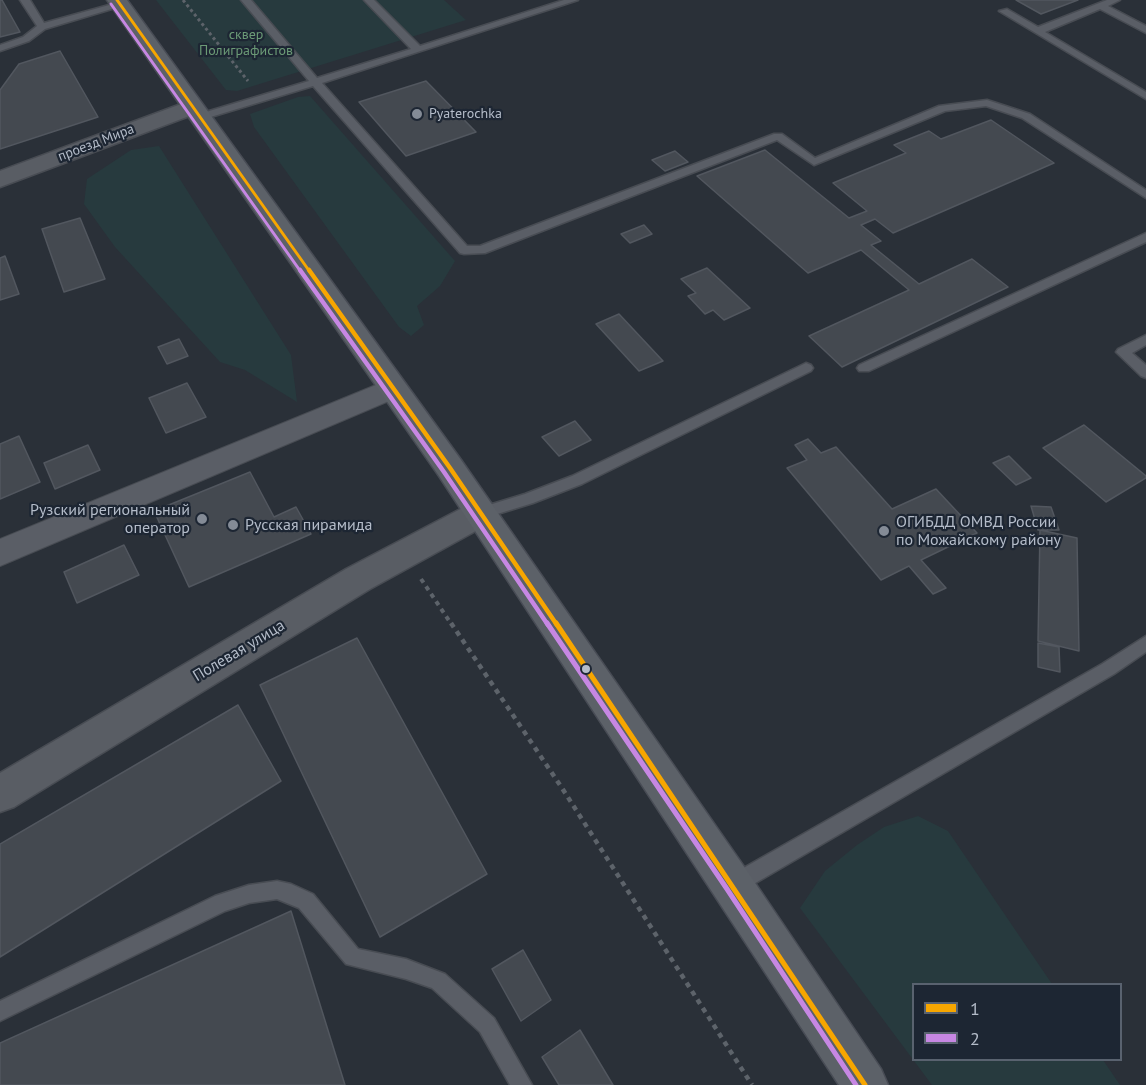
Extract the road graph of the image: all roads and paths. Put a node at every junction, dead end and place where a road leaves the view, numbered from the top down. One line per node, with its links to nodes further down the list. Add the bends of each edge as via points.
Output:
1 (25, 0): 10 (lane)
2 (183, 0): 17 (path)
3 (246, 0): 15 (lane)
4 (369, 0): 14 (lane)
5 (573, 0): 14 (lane)
6 (1115, 0): 8 (lane)
7 (119, 2): 10 (lane); 18 (main road)
8 (1101, 6): 11 (lane); 12 (lane)
9 (1004, 11): 12 (lane)
10 (42, 27): 13 (lane, via 26,39)
11 (1146, 30)
12 (1038, 31): 16 (lane)
13 (0, 48)
14 (418, 50): 15 (lane)
15 (315, 82): 17 (lane); 20 (lane, via 464,250 481,250 778,136 813,162 943,108 987,103 1026,116)
16 (1146, 96)
17 (262, 98): 18 (lane)
18 (196, 112): 19 (main road, проезд Мира); 26 (main road)
19 (0, 180)
20 (1146, 195)
21 (1146, 237): 24 (lane)
22 (1146, 339): 25 (lane, via 1123,352)
23 (806, 368): 27 (lane, via 577,480)
24 (864, 368)
25 (1146, 373)
26 (393, 388): 27 (main road); 28 (street)
27 (481, 513): 29 (main road, Полевая улица); 32 (main road)
28 (0, 553)
29 (404, 553): 31 (main road, Полевая улица); 36 (path, via 562,788)
30 (1146, 643): 32 (lane, via 1108,669)
31 (0, 794)
32 (733, 885): 34 (main road)
33 (0, 1011): 35 (lane, via 222,903 277,890 306,901 353,957 438,981 487,1025)
34 (860, 1083)
35 (522, 1085)
36 (752, 1085)

